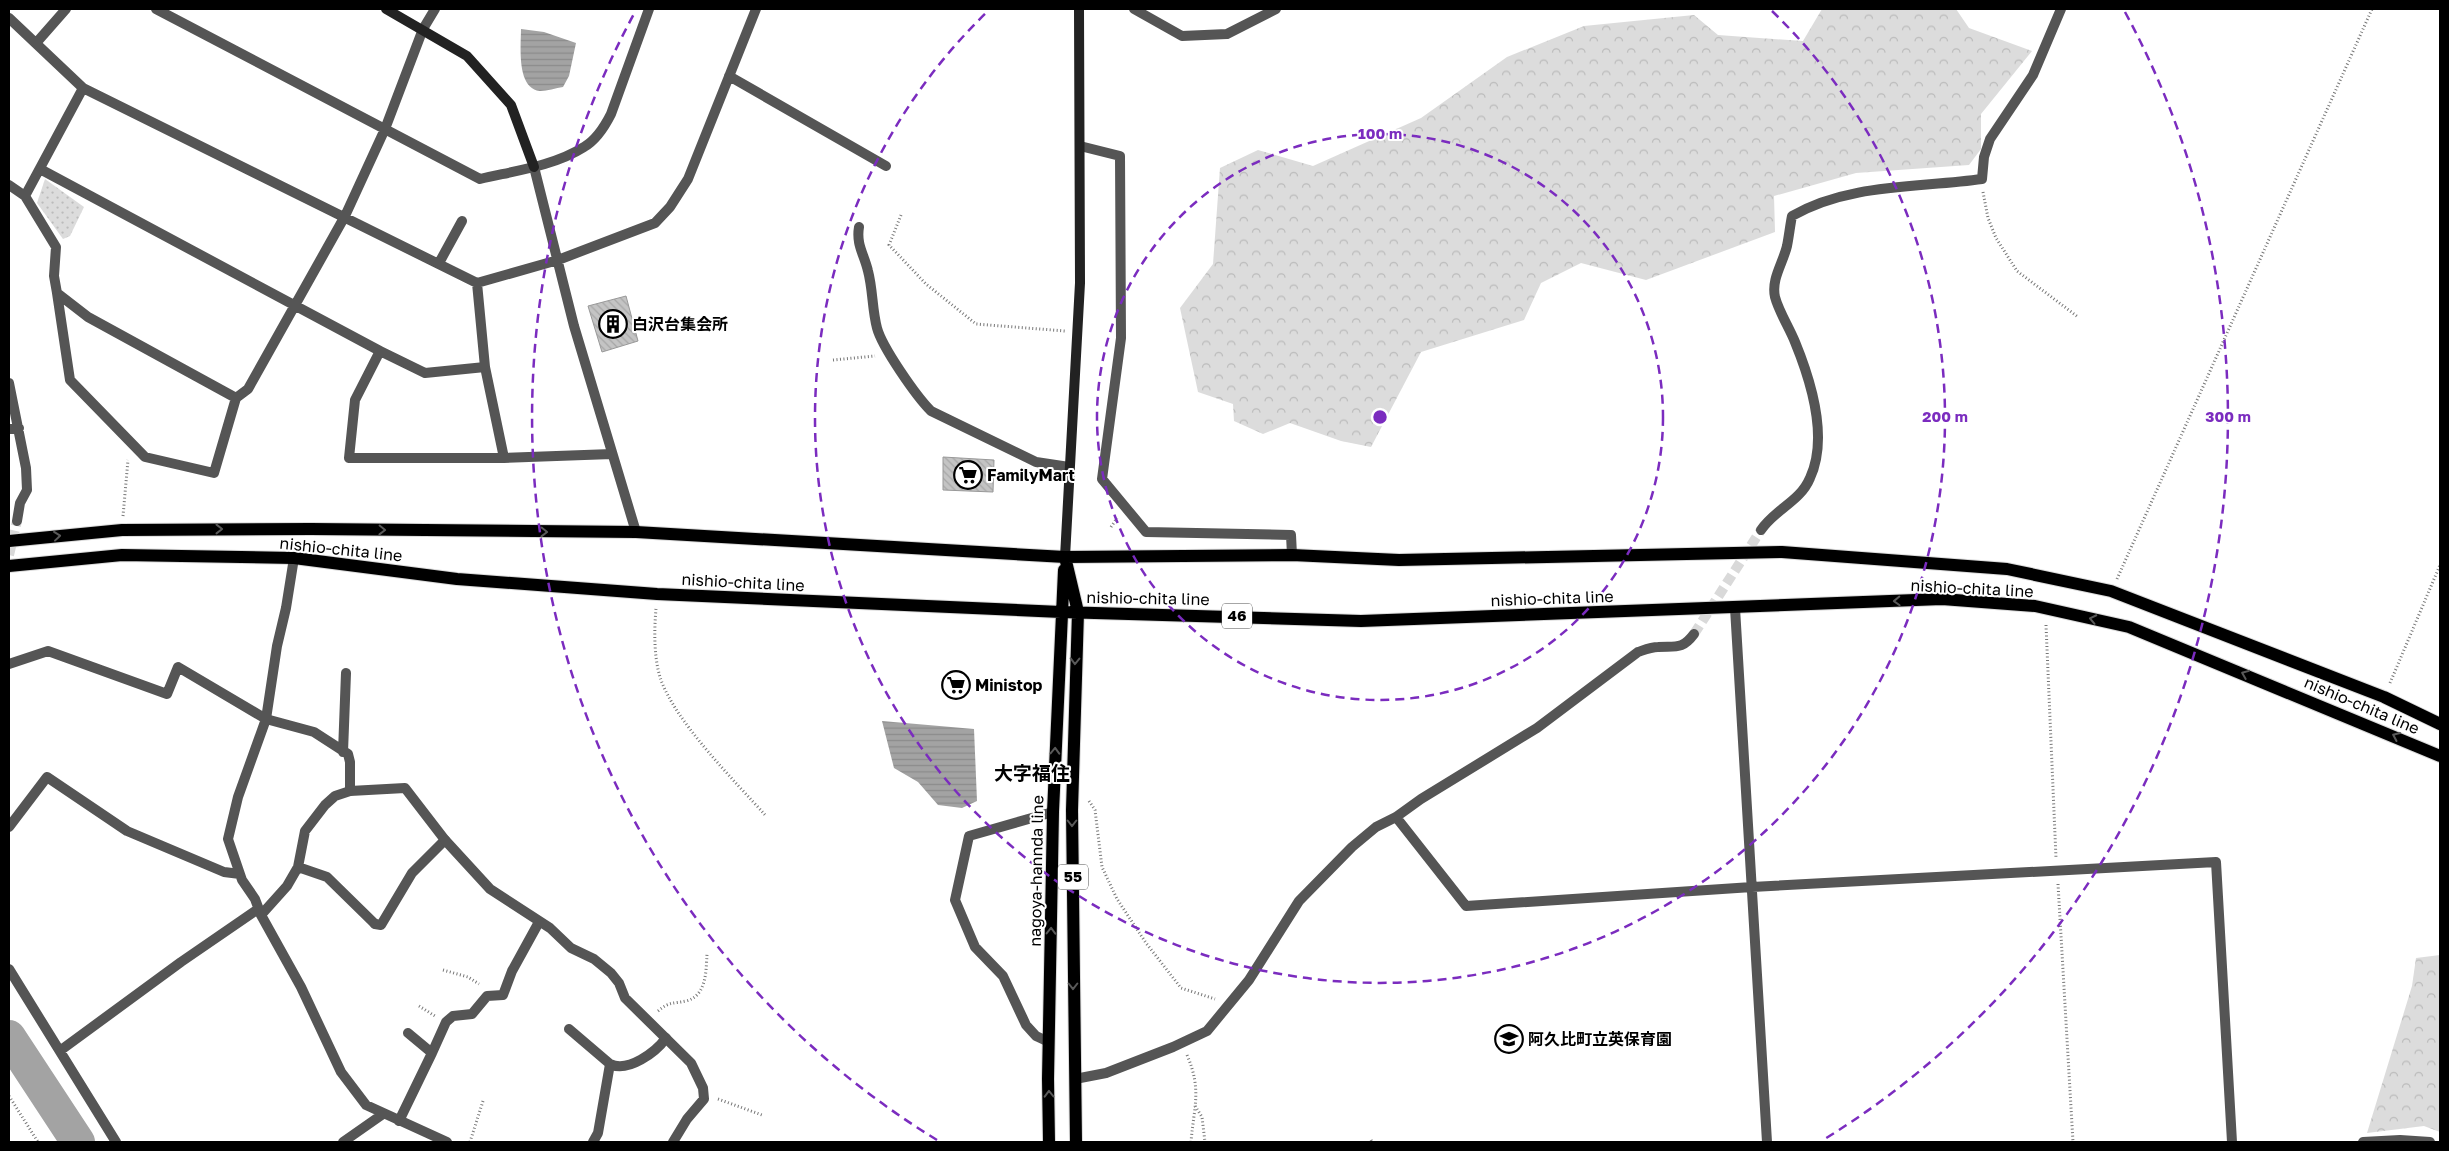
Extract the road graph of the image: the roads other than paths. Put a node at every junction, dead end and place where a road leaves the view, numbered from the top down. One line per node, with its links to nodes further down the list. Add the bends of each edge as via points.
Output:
1 (66, 9): 13 (street)
2 (156, 9): 16 (street)
3 (386, 9): 12 (street)
4 (435, 9): 12 (street)
5 (649, 9): 19 (street, via 605,126 585,146)
6 (756, 9): 14 (street)
7 (1079, 9): 17 (street)
8 (1134, 9): 9 (street, via 1182,36 1227,34)
9 (1276, 9)
10 (2060, 9): 40 (street, via 2033,75 1990,139 1982,179 1842,196 1812,204 1792,216 1787,247 1775,280 1775,296 1814,394 1816,460 1804,491 1768,520)
11 (9, 18): 13 (street)
12 (423, 29): 16 (street); 19 (street, via 466,56 511,105)
13 (37, 42): 15 (street)
14 (729, 76): 18 (street); 26 (street, via 688,179 670,207 655,223)
15 (83, 88): 20 (street); 23 (street)
16 (386, 129): 19 (street, via 480,179); 23 (street)
17 (1080, 146): 38 (street, via 1080,283); 43 (street, via 1120,156 1121,338 1102,479 1146,532 1291,535)
18 (886, 166)
19 (534, 167): 26 (street)
20 (40, 169): 22 (street); 30 (street)
21 (9, 185): 22 (street)
22 (25, 196): 29 (street, via 56,247 54,276)
23 (345, 216): 27 (street); 30 (street)
24 (462, 221): 27 (street)
25 (859, 227): 38 (street, via 858,244 872,288 877,328 920,400 931,411 1036,462)
26 (558, 260): 28 (street); 36 (street)
27 (439, 263): 28 (street)
28 (477, 283): 32 (street)
29 (57, 293): 34 (street, via 88,317); 34 (street, via 70,380 145,457 214,474)
30 (293, 305): 31 (street); 34 (street, via 248,388)
31 (380, 351): 32 (street, via 425,373); 37 (street, via 355,400 349,458)
32 (485, 367): 37 (street)
33 (9, 383): 35 (street)
34 (236, 398)
35 (14, 429): 39 (street, via 26,468 28,490 20,503)
36 (612, 454): 37 (street); 41 (street)
37 (504, 458)
38 (1069, 467): 44 (street)
39 (17, 521)
40 (1761, 530)
41 (636, 532): 42 (main road, nishio-chita line, one-way to 41, via 122,530); 44 (main road, nishio-chita line)
42 (9, 541)
43 (1292, 555): 44 (main road, nishio-chita line); 54 (main road, nishio-chita line, via 1399,560 1782,552 2007,569 2111,591 2384,697)
44 (1065, 557): 48 (main road, nagoya-hannda line / 55); 49 (main road, 55)
45 (294, 558): 46 (main road, nishio-chita line / 46, via 122,555); 48 (main road, nishio-chita line / 46, via 457,579 657,594); 53 (street, via 276,646)
46 (9, 566)
47 (1735, 608): 49 (main road, nishio-chita line / 46, via 1361,621); 56 (main road, nishio-chita line / 46, one-way to 47, via 2130,627 2050,610 1942,600); 64 (street)
48 (1061, 612): 49 (main road, nishio-chita line / 46); 58 (main road, nagoya-hannda line / 55, one-way to 48)
49 (1078, 612): 75 (main road, 55, one-way to 75, via 1072,794)
50 (1694, 634): 59 (street, via 1680,647 1655,647 1638,652 1537,728)
51 (9, 664): 53 (street, via 48,651 167,694 178,667)
52 (346, 673): 55 (street)
53 (266, 719): 55 (street, via 314,732); 63 (street, via 238,797 228,839)
54 (2440, 724)
55 (343, 752): 57 (street, via 348,754 350,762)
56 (2440, 756)
57 (350, 791): 61 (street, via 405,788); 62 (street, via 335,796 325,805 306,832)
58 (1053, 812): 71 (main road, nagoya-hannda line / 55, one-way to 58); 71 (street, via 969,836 955,900 975,947 1003,976 1026,1026)
59 (1396, 817): 64 (street, via 1466,906); 75 (street, via 1376,827 1352,847 1299,901 1249,980 1207,1031 1106,1073)
60 (9, 827): 63 (street, via 47,777 127,831 224,872)
61 (445, 840): 62 (street, via 412,873 380,924 375,924 327,877); 66 (street, via 490,889)
62 (298, 867): 65 (street, via 287,886)
63 (240, 874): 65 (street)
64 (1752, 887): 85 (street); 86 (street, via 2216,862)
65 (259, 912): 72 (street, via 181,962); 76 (street, via 301,987 341,1072 366,1105)
66 (539, 922): 70 (street, via 571,948 594,959 611,973 625,998); 73 (street, via 512,971 503,995 487,996 472,1014 453,1016 446,1022)
67 (9, 969): 72 (street)
68 (570, 1029): 74 (street)
69 (408, 1033): 73 (street)
70 (666, 1038): 74 (street, via 642,1058 621,1067); 82 (street, via 691,1063 704,1097)
71 (1049, 1042): 83 (main road, nagoya-hannda line / 55, one-way to 71)
72 (60, 1050): 78 (street)
73 (432, 1053): 77 (street)
74 (610, 1064): 81 (street, via 598,1133)
75 (1075, 1079): 84 (main road, 55)
76 (383, 1114): 77 (street); 79 (street)
77 (399, 1121): 80 (street)
78 (116, 1142)
79 (343, 1142)
80 (447, 1142)
81 (593, 1142)
82 (673, 1142)
83 (1050, 1142)
84 (1076, 1142)
85 (1767, 1142)
86 (2232, 1142)
87 (2363, 1142): 88 (street)
88 (2430, 1142)

